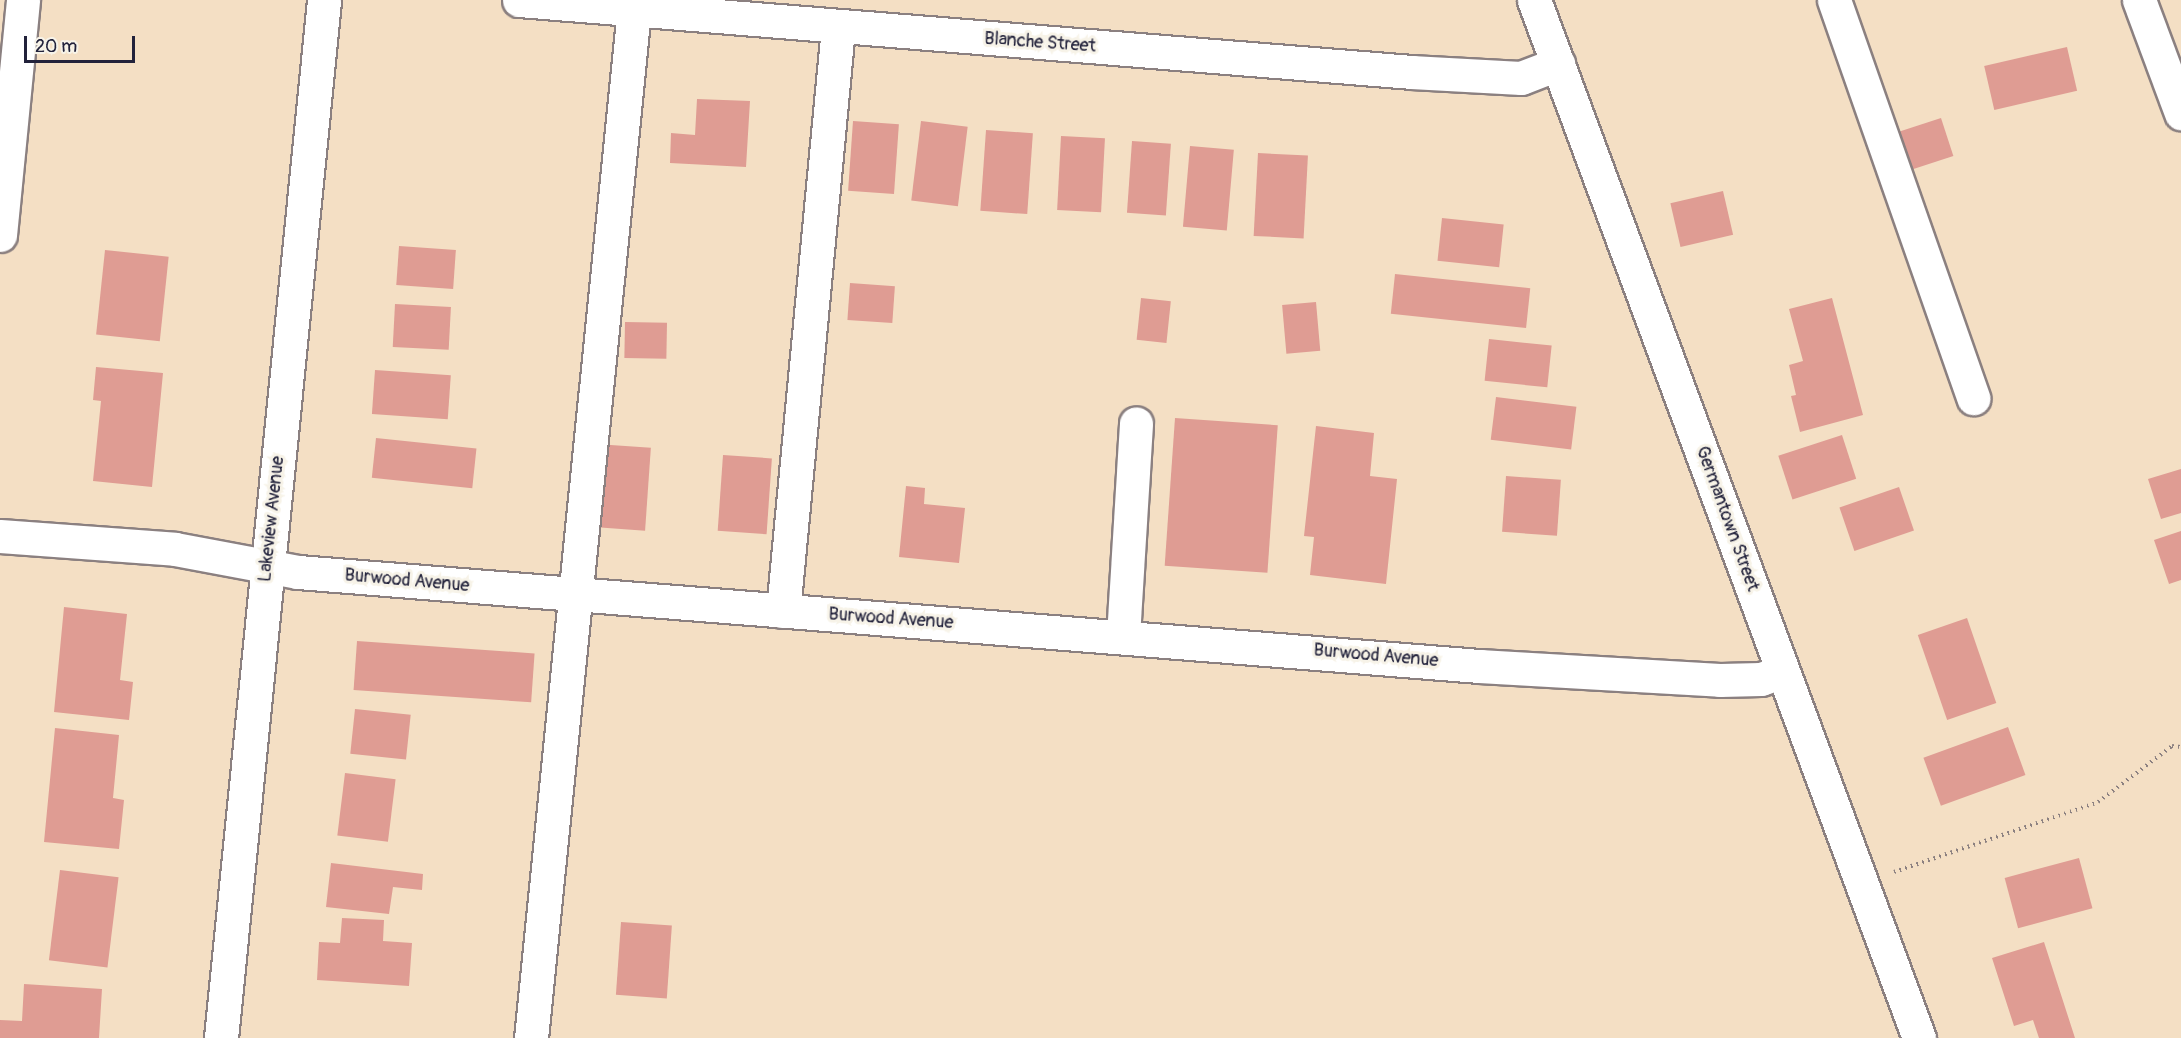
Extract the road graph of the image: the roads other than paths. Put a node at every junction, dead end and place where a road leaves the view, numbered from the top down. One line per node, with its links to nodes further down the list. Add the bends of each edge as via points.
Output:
1 (23, 0): 11 (street)
2 (324, 0): 15 (street, Lakeview Avenue)
3 (519, 0): 7 (street, Blanche Street)
4 (1534, 0): 9 (street, Germantown Street)
5 (1834, 0): 12 (street)
6 (2139, 0): 10 (street)
7 (634, 6): 8 (street, Blanche Street); 16 (street)
8 (838, 28): 9 (street, Blanche Street, via 1521,78); 17 (street)
9 (1558, 64): 19 (street, Germantown Street)
10 (2181, 113)
11 (0, 235)
12 (1973, 398)
13 (1136, 423): 18 (street)
14 (0, 536): 15 (street, Burwood Avenue, via 175,549)
15 (268, 566): 16 (street, Burwood Avenue); 20 (street, Lakeview Avenue)
16 (578, 595): 17 (street, Burwood Avenue); 21 (street)
17 (783, 611): 18 (street, Burwood Avenue)
18 (1123, 636): 19 (street, Burwood Avenue, via 1479,666 1720,680 1761,679)
19 (1783, 671): 22 (street, Germantown Street)
20 (221, 1038)
21 (531, 1038)
22 (1919, 1038)

